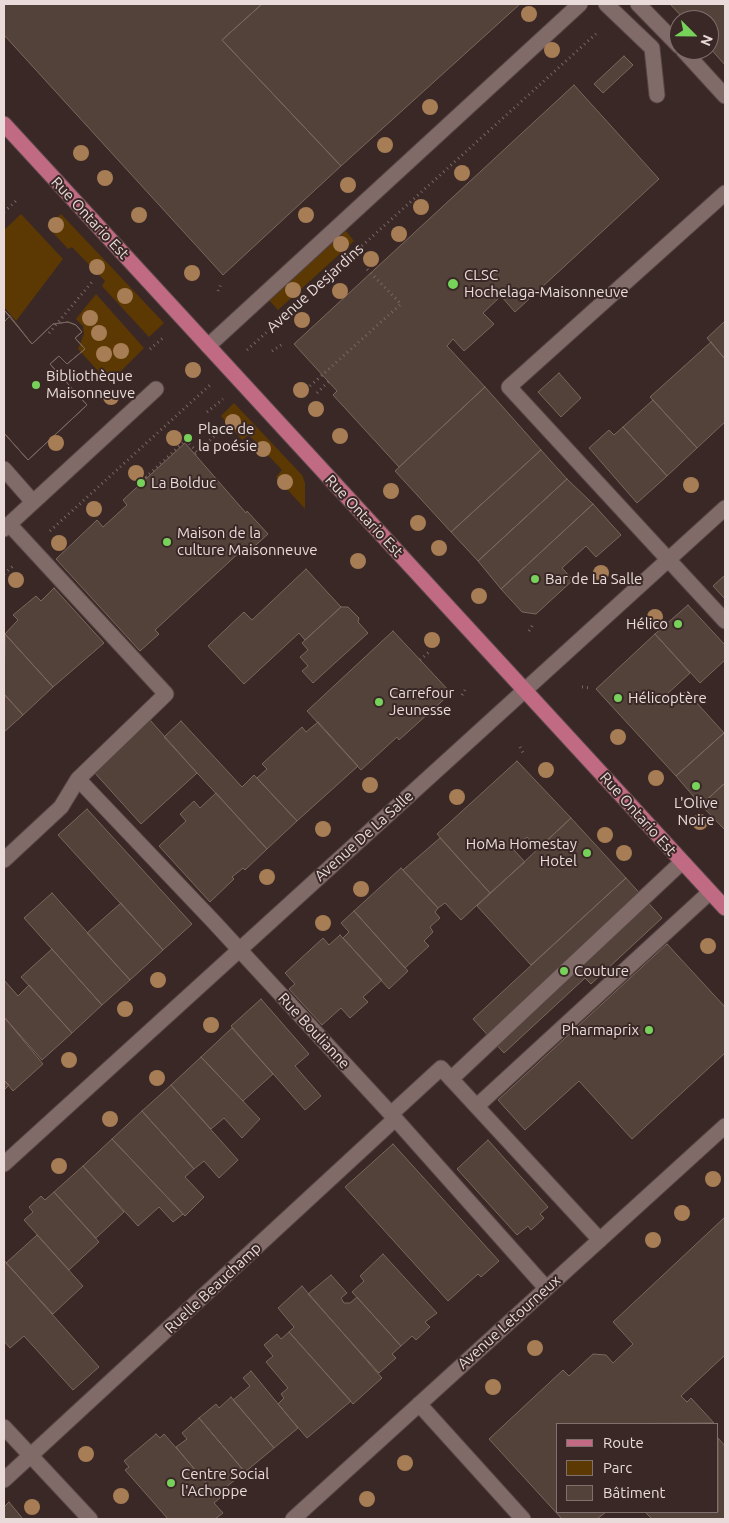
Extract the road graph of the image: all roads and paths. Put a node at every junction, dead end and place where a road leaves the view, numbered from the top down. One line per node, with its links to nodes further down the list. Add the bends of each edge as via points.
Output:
1 (580, 4): 20 (street, Avenue Desjardins)
2 (606, 4): 4 (street)
3 (638, 4): 5 (street)
4 (617, 15): 7 (street, via 652,48); 23 (path, Avenue Desjardins)
5 (669, 36)
6 (691, 60): 8 (street)
7 (656, 95)
8 (725, 96)
9 (4, 124): 20 (main road, Rue Ontario Est)
10 (725, 193): 37 (street, via 509,388)
11 (17, 200): 12 (path)
12 (4, 212)
13 (366, 268): 25 (path, via 401,304)
14 (92, 282): 17 (path)
15 (222, 282): 16 (path)
16 (218, 291)
17 (49, 333)
18 (165, 336): 21 (path)
19 (284, 343): 22 (path)
20 (208, 346): 23 (main road, Rue Ontario Est)
21 (150, 348)
22 (272, 351)
23 (228, 368): 36 (path, Avenue Desjardins); 47 (main road, Rue Ontario Est)
24 (329, 381): 27 (path)
25 (310, 386)
26 (156, 389): 33 (street)
27 (317, 393)
28 (229, 394): 29 (path)
29 (207, 412)
30 (222, 428): 32 (path, via 196,453 186,440 146,477)
31 (4, 469): 33 (street)
32 (142, 473)
33 (33, 502): 35 (street)
34 (725, 508): 37 (street, Avenue De La Salle)
35 (6, 526): 36 (street)
36 (32, 548): 38 (path, Avenue Desjardins); 51 (street, via 166,694)
37 (668, 560): 39 (street); 47 (street, Avenue De La Salle)
38 (4, 574)
39 (725, 620)
40 (534, 622): 41 (path)
41 (529, 631)
42 (429, 652): 43 (path)
43 (420, 660)
44 (582, 687): 45 (path)
45 (590, 688)
46 (465, 690): 48 (path)
47 (526, 691): 53 (main road, Rue Ontario Est); 56 (street, Avenue De La Salle)
48 (462, 695)
49 (520, 746): 50 (path)
50 (524, 753)
51 (78, 779): 52 (street, via 61,807); 56 (street, Rue Boulianne)
52 (4, 860)
53 (682, 862): 54 (main road, Rue Ontario Est); 57 (street)
54 (710, 892): 55 (main road, Rue Ontario Est); 58 (street)
55 (725, 908)
56 (238, 949): 59 (street, Rue Boulianne); 61 (street, Avenue De La Salle)
57 (451, 1079): 58 (street); 59 (street, Ruelle Beauchamp, via 441,1068)
58 (477, 1106): 62 (street)
59 (393, 1117): 63 (street, Rue Boulianne); 66 (street, Ruelle Beauchamp)
60 (725, 1126): 62 (street, Avenue Letourneux)
61 (4, 1164)
62 (600, 1240): 63 (street, Avenue Letourneux)
63 (546, 1288): 64 (street, Avenue Letourneux)
64 (419, 1404): 69 (street, Avenue Letourneux); 70 (street)
65 (4, 1427): 66 (street)
66 (30, 1456): 67 (street, Ruelle Beauchamp); 68 (street)
67 (4, 1480)
68 (90, 1519)
69 (293, 1519)
70 (523, 1519)

